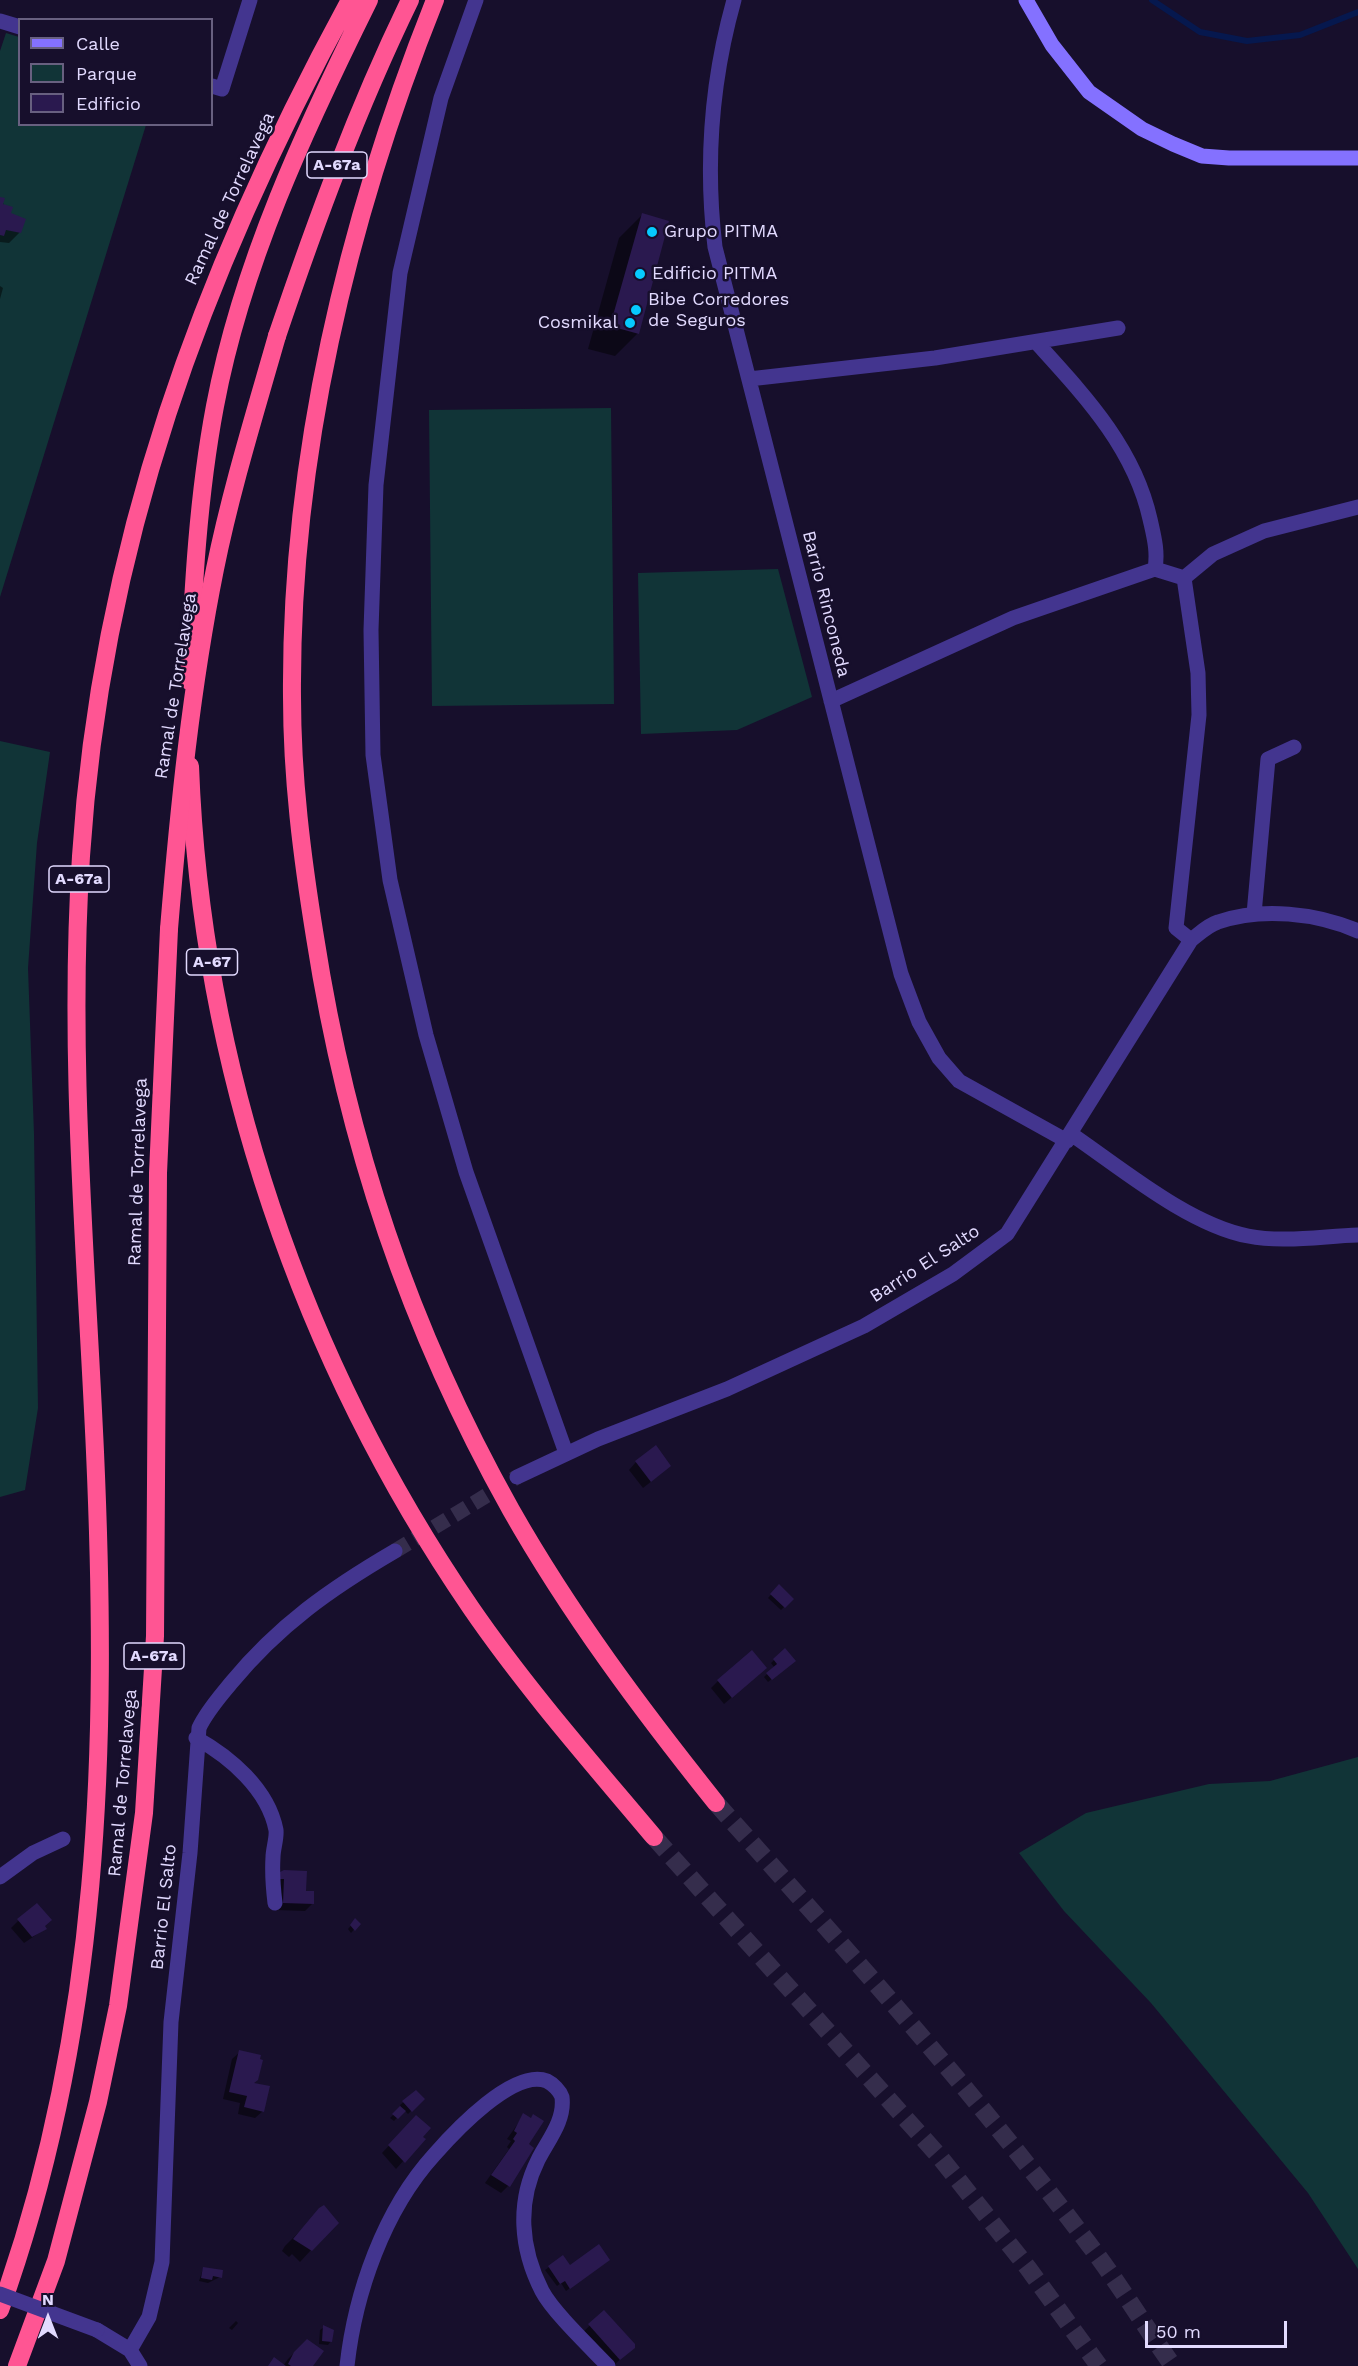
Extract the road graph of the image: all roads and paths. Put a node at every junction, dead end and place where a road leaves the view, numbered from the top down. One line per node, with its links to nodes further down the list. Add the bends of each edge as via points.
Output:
1 (250, 0): 11 (street, via 222,89)
2 (350, 0): 36 (highway, Ramal de Torrelavega / A-67a, via 265,166 212,284 146,480 101,683 81,853 76,1027 98,1545 100,1689 96,1796 82,1967 65,2082 40,2185)
3 (369, 0): 31 (highway, A-67, via 306,130 275,205 238,314 215,405 199,524 189,681 191,797 208,939 222,1019 264,1188 294,1274 351,1403 415,1519 470,1607 574,1743)
4 (410, 0): 38 (highway, Ramal de Torrelavega / A-67a, bridge, via 350,132 316,221 229,507 206,616 184,767 169,929 158,1173 155,1636 144,1813 118,2006 98,2102 56,2260)
5 (435, 0): 30 (highway, via 394,114 348,267 311,452 299,563 292,691 297,808 307,890 356,1141 402,1280 441,1373 512,1511 565,1598 649,1719)
6 (476, 0): 26 (street, via 441,98 398,282 376,496 371,630 373,755 390,880 426,1035 466,1172)
7 (734, 0): 15 (street, Barrio Rinconeda, via 721,46 713,101 710,209 715,247)
8 (1026, 0): 12 (street, via 1052,45 1089,92 1133,123 1173,144 1202,156)
9 (0, 21): 10 (street)
10 (18, 26)
11 (213, 86)
12 (1358, 158)
13 (1118, 328): 14 (street)
14 (1036, 342): 15 (street); 17 (street, via 1095,408 1124,451 1145,495 1158,551)
15 (749, 379): 19 (street, Barrio Rinconeda)
16 (1358, 507): 18 (street, via 1264,531 1213,554)
17 (1155, 569): 18 (street); 19 (street, via 1013,618)
18 (1184, 578): 23 (street, via 1198,673 1199,715 1176,928)
19 (831, 701): 24 (street, Barrio Rinconeda, via 902,974 919,1022 939,1058 959,1081)
20 (1294, 747): 21 (street, via 1268,759)
21 (1254, 914): 22 (street, Barrio El Salto, via 1292,914 1344,925); 23 (street, Barrio El Salto, via 1216,922)
22 (1358, 932)
23 (1191, 940): 24 (street, Barrio El Salto)
24 (1069, 1138): 25 (street, Barrio Rinconeda, via 1191,1215 1220,1228 1249,1236); 26 (street, Barrio El Salto, via 1007,1234 952,1274 853,1331 727,1389)
25 (1358, 1235)
26 (566, 1453): 27 (street, Barrio El Salto)
27 (517, 1477)
28 (395, 1551): 29 (street, Barrio El Salto, via 329,1590 279,1632 211,1708)
29 (196, 1738): 34 (street, via 222,1752 237,1767 257,1789 269,1812 276,1831 272,1875); 37 (street, Barrio El Salto, via 190,1853 171,2022 164,2245 149,2317)
30 (716, 1803)
31 (654, 1837)
32 (63, 1839): 33 (street, via 33,1852)
33 (0, 1877)
34 (275, 1903)
35 (0, 2294): 37 (street, bridge, via 97,2330)
36 (0, 2310)
37 (130, 2350): 39 (street)
38 (17, 2366)
39 (140, 2366)
40 (347, 2366): 41 (street, via 356,2309 377,2251 410,2185 441,2147 508,2088 526,2079 552,2084 561,2094 562,2108 524,2195 526,2243 542,2292)
41 (608, 2366)

